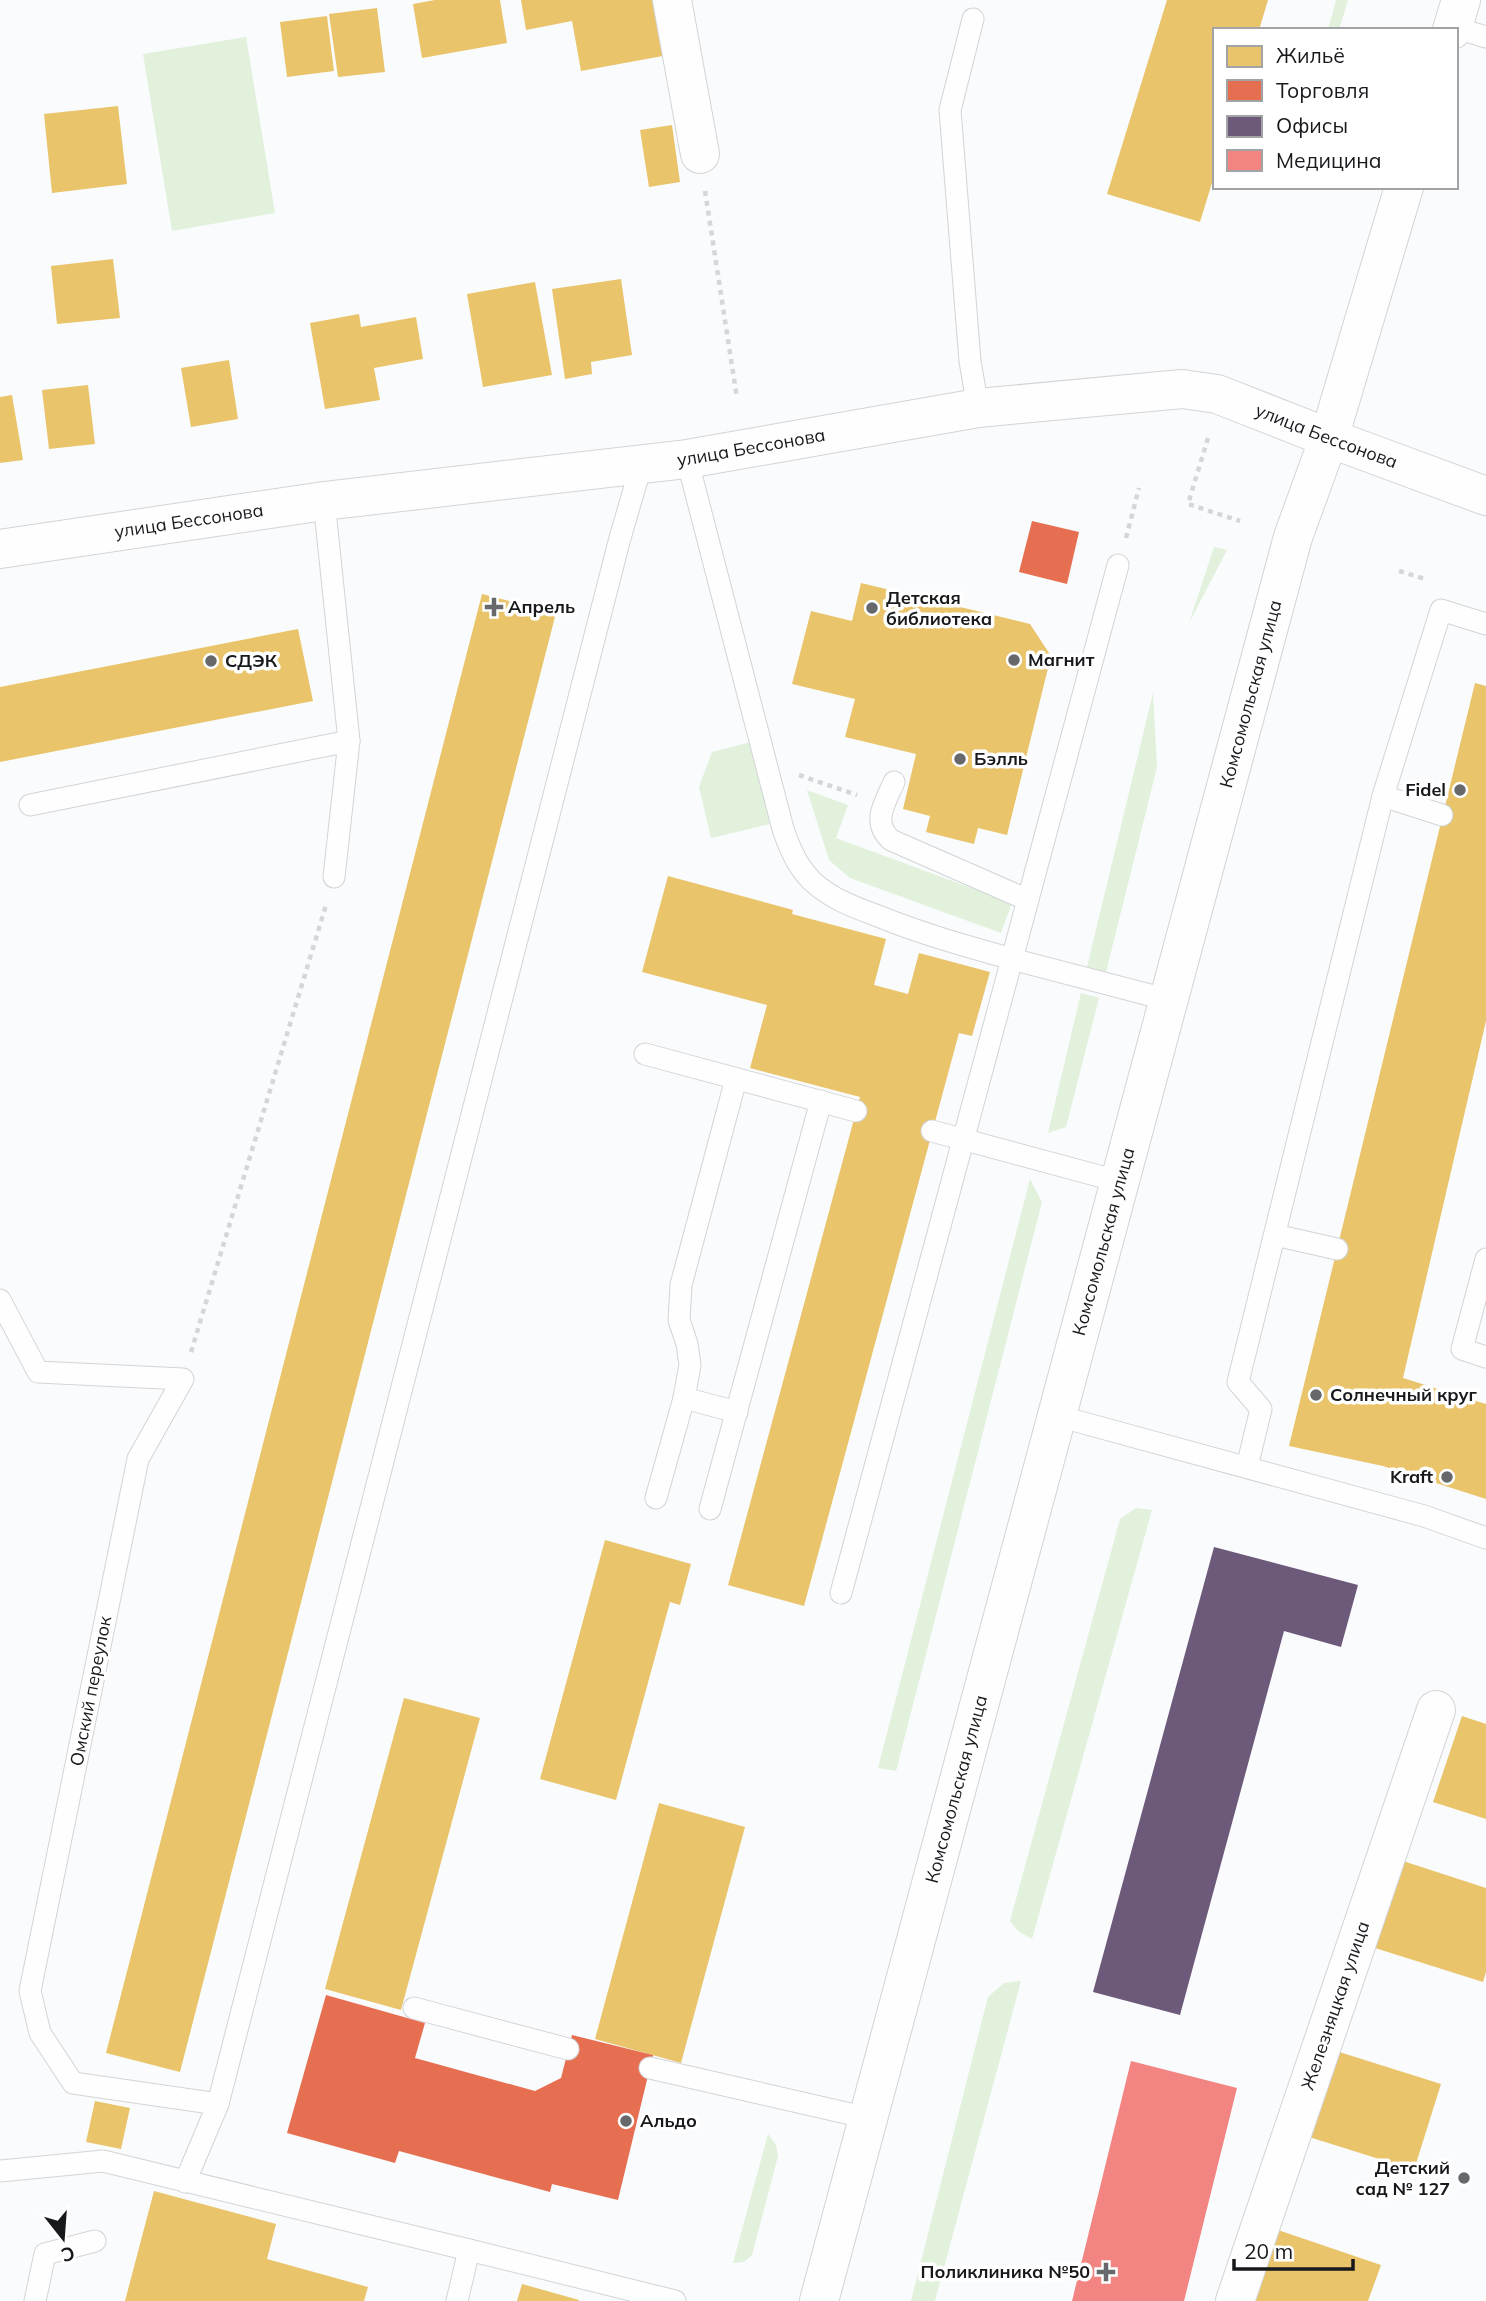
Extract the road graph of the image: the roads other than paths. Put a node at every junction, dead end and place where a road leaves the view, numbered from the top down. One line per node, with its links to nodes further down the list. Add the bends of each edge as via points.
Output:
1 (672, 0): 3 (street)
2 (974, 19): 5 (lane, via 950,110 970,361)
3 (700, 154)
4 (1403, 189): 6 (street, Комсомольская улица)
5 (978, 408): 6 (street, улица Бессонова, via 1182,389 1217,394); 7 (street, улица Бессонова)
6 (1329, 438): 9 (street, улица Бессонова); 22 (street, Комсомольская улица, via 1293,537)
7 (687, 459): 8 (street, улица Бессонова); 21 (lane, via 783,829 800,867 840,901 929,936)
8 (641, 466): 10 (street, улица Бессонова); 47 (lane)
9 (1486, 496)
10 (324, 501): 11 (street, улица Бессонова); 14 (lane)
11 (0, 548)
12 (1118, 565): 20 (lane)
13 (1486, 624): 16 (lane, via 1441,610)
14 (349, 741): 17 (lane); 19 (lane)
15 (894, 782): 20 (lane, via 880,815 882,829 891,840)
16 (1383, 796): 18 (lane); 30 (lane)
17 (30, 805)
18 (1442, 816)
19 (334, 877)
20 (1028, 900): 21 (lane)
21 (1012, 959): 22 (lane); 28 (lane)
22 (1169, 1000): 29 (street, Комсомольская улица)
23 (645, 1054): 24 (lane)
24 (736, 1079): 25 (lane); 35 (lane, via 681,1285 679,1321 690,1365)
25 (821, 1101): 26 (lane); 36 (lane)
26 (856, 1111)
27 (932, 1131): 28 (lane)
28 (963, 1140): 29 (lane); 42 (lane)
29 (1121, 1182): 37 (street, Комсомольская улица)
30 (1275, 1235): 31 (lane); 38 (lane, via 1238,1382 1261,1409)
31 (1337, 1249)
32 (1486, 1259): 34 (lane, via 1462,1349)
33 (0, 1300): 47 (lane, Омский переулок, via 38,1372 183,1379 138,1459 30,1990 40,2033 73,2083)
34 (1486, 1357)
35 (684, 1398): 36 (lane); 39 (lane)
36 (737, 1412): 40 (lane)
37 (1058, 1416): 38 (lane); 48 (street, Комсомольская улица)
38 (1247, 1468): 41 (lane, via 1424,1516)
39 (656, 1498)
40 (710, 1510)
41 (1486, 1538)
42 (841, 1593)
43 (1436, 1710): 57 (street, Железняцкая улица)
44 (414, 2008): 45 (lane)
45 (568, 2049)
46 (650, 2068): 48 (lane)
47 (218, 2104): 50 (lane)
48 (868, 2119): 56 (street, Комсомольская улица)
49 (0, 2171): 50 (lane, via 103,2161)
50 (185, 2182): 52 (lane)
51 (95, 2241): 53 (lane, via 45,2254)
52 (469, 2250): 54 (lane); 55 (lane)
53 (35, 2301)
54 (457, 2301)
55 (675, 2301)
56 (820, 2301)
57 (1235, 2301)

